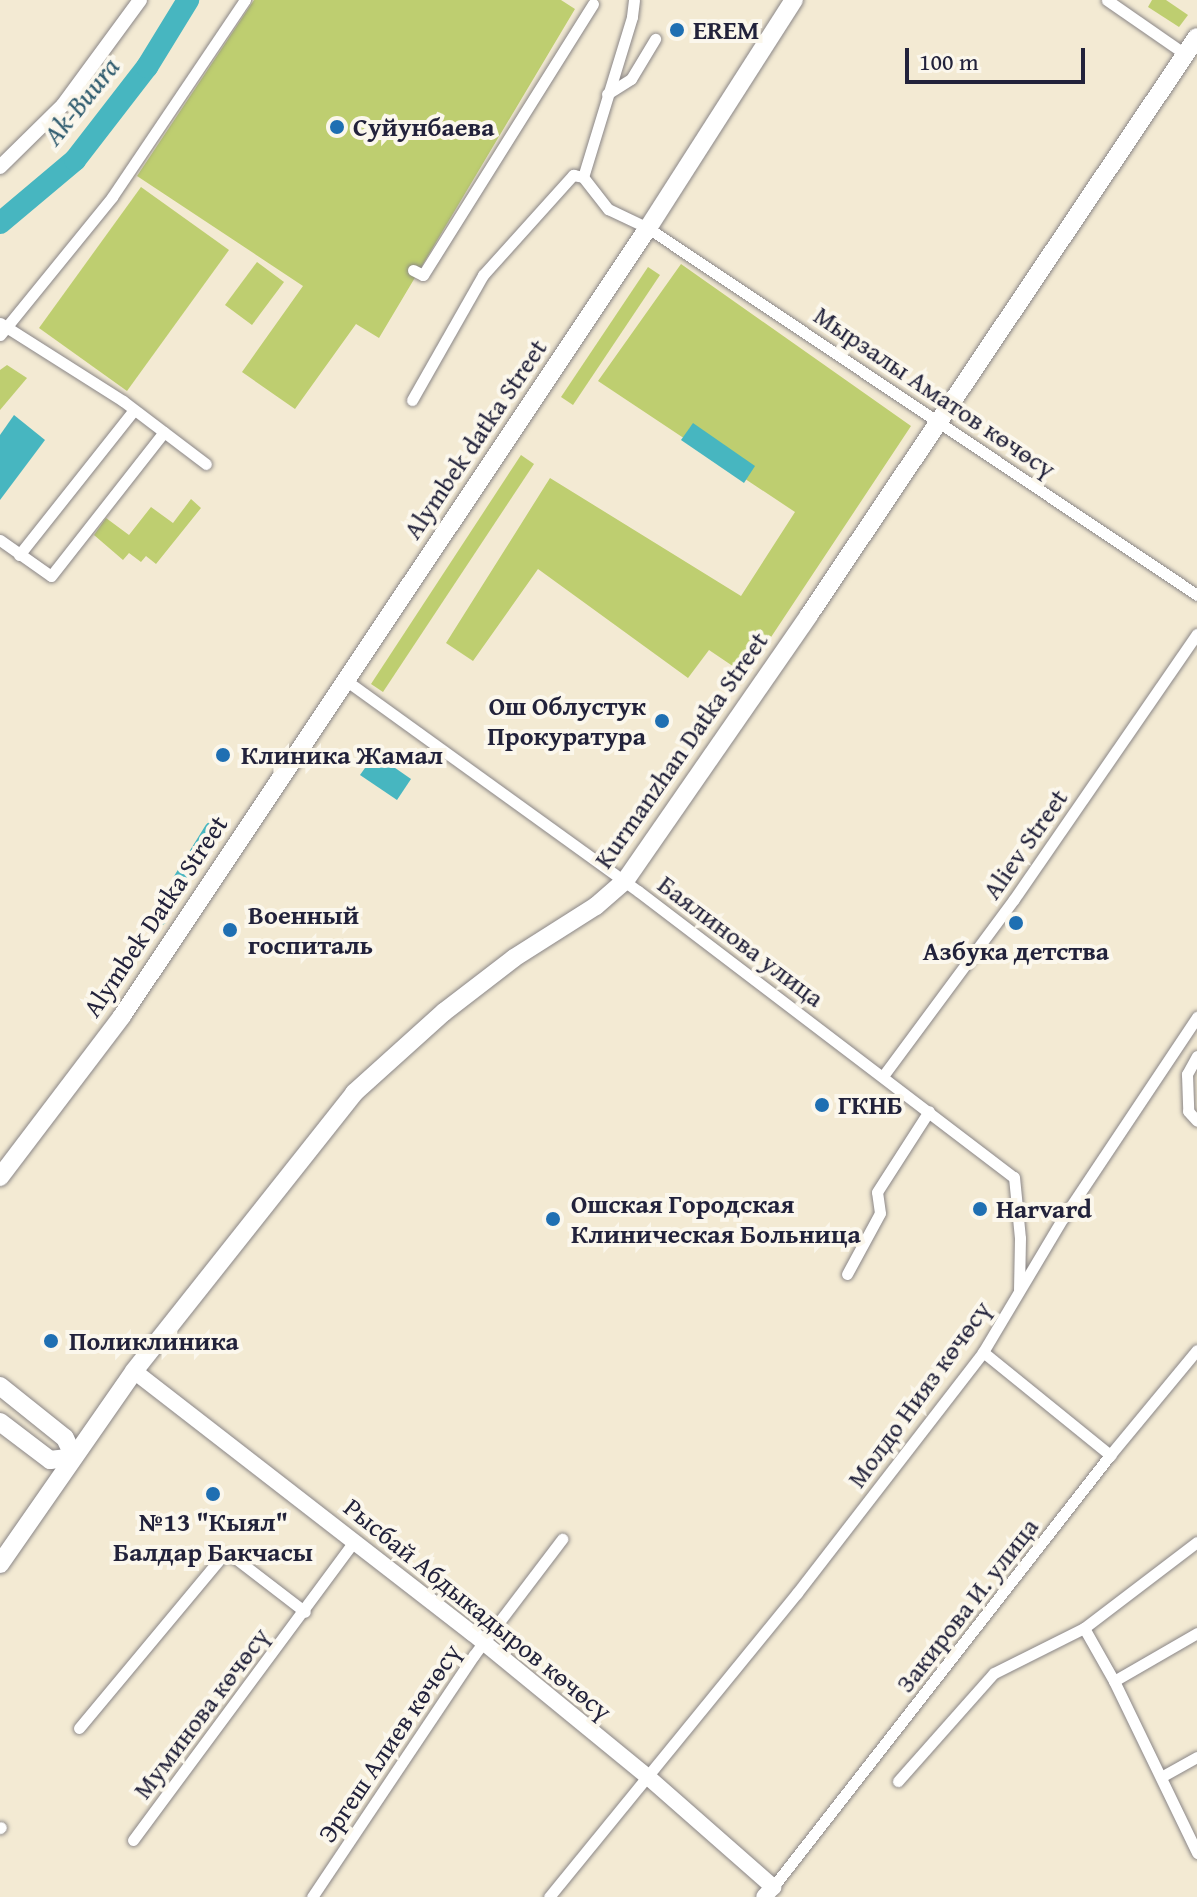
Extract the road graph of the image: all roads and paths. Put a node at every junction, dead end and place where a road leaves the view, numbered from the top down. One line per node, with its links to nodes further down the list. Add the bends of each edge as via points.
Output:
1 (140, 0): 11 (street, via 63,105)
2 (245, 0): 15 (street, via 112,197)
3 (634, 0): 10 (street)
4 (794, 0): 13 (main road)
5 (1107, 0): 9 (street)
6 (593, 4): 14 (street, via 423,275)
7 (1197, 37): 9 (main road, Kurmanzhan Datka Street)
8 (655, 39): 10 (street, via 631,79)
9 (1185, 54): 18 (main road, Kurmanzhan Datka Street)
10 (607, 94): 12 (street)
11 (0, 167)
12 (583, 177): 13 (street, Мырзалы Аматов көчөсү, via 608,209); 16 (street, via 573,175 483,275)
13 (648, 228): 18 (street, Мырзалы Аматов көчөсү); 25 (main road, Alymbek datka Street)
14 (413, 270)
15 (2, 329): 17 (street)
16 (412, 400)
17 (134, 410): 19 (street); 22 (street)
18 (940, 421): 23 (street, Мырзалы Аматов көчөсү); 26 (main road, Kurmanzhan Datka Street)
19 (164, 432): 20 (street); 22 (street, via 51,576)
20 (206, 464)
21 (0, 540): 22 (street)
22 (19, 555)
23 (1197, 595)
24 (1197, 634): 29 (street, Aliev Street, via 1014,899)
25 (344, 679): 26 (street, Баялинова улица); 32 (main road, Alymbek Datka Street, via 122,1016)
26 (625, 881): 29 (street, Баялинова улица); 37 (main road, Kurmanzhan Datka Street, via 444,1012 354,1093)
27 (1197, 1017): 34 (street, Молдо Нияз көчөсү)
28 (1197, 1056): 31 (street, via 1187,1074 1188,1111)
29 (883, 1076): 30 (street, Баялинова улица)
30 (929, 1111): 33 (street, via 877,1192 880,1213); 34 (street, Баялинова улица, via 1014,1177)
31 (1197, 1121)
32 (0, 1177)
33 (847, 1274)
34 (1019, 1291): 36 (street, Молдо Нияз көчөсү)
35 (1197, 1350): 40 (street, Закирова И. улица)
36 (983, 1352): 40 (street); 53 (street, Молдо Нияз көчөсү)
37 (134, 1371): 41 (main road, Kurmanzhan Datka Street); 43 (main road, Рысбай Абдыкадыров көчөсү)
38 (0, 1386): 41 (main road, via 65,1438)
39 (0, 1422): 41 (main road, via 50,1460)
40 (1110, 1455): 58 (street, Закирова И. улица)
41 (74, 1457): 45 (main road, Kurmanzhan Datka Street)
42 (562, 1539): 49 (street, Эргеш Алиев көчөсү)
43 (354, 1541): 46 (street, Муминова көчөсү); 49 (main road, Рысбай Абдыкадыров көчөсү)
44 (1197, 1542): 47 (street)
45 (0, 1564)
46 (305, 1612): 51 (street, via 235,1558 223,1555); 56 (street, Муминова көчөсү)
47 (1084, 1628): 50 (street); 55 (street, via 994,1673)
48 (1197, 1633): 50 (street)
49 (484, 1642): 53 (main road, Рысбай Абдыкадыров көчөсү); 59 (street, Эргеш Алиев көчөсү)
50 (1114, 1681): 54 (street)
51 (79, 1728)
52 (1197, 1757): 54 (street)
53 (648, 1777): 58 (main road, Рысбай Абдыкадыров көчөсү); 60 (street, Молдо Нияз көчөсү)
54 (1161, 1777): 57 (street)
55 (898, 1781)
56 (133, 1840)
57 (1197, 1853)
58 (769, 1892)
59 (312, 1897)
60 (549, 1897)

